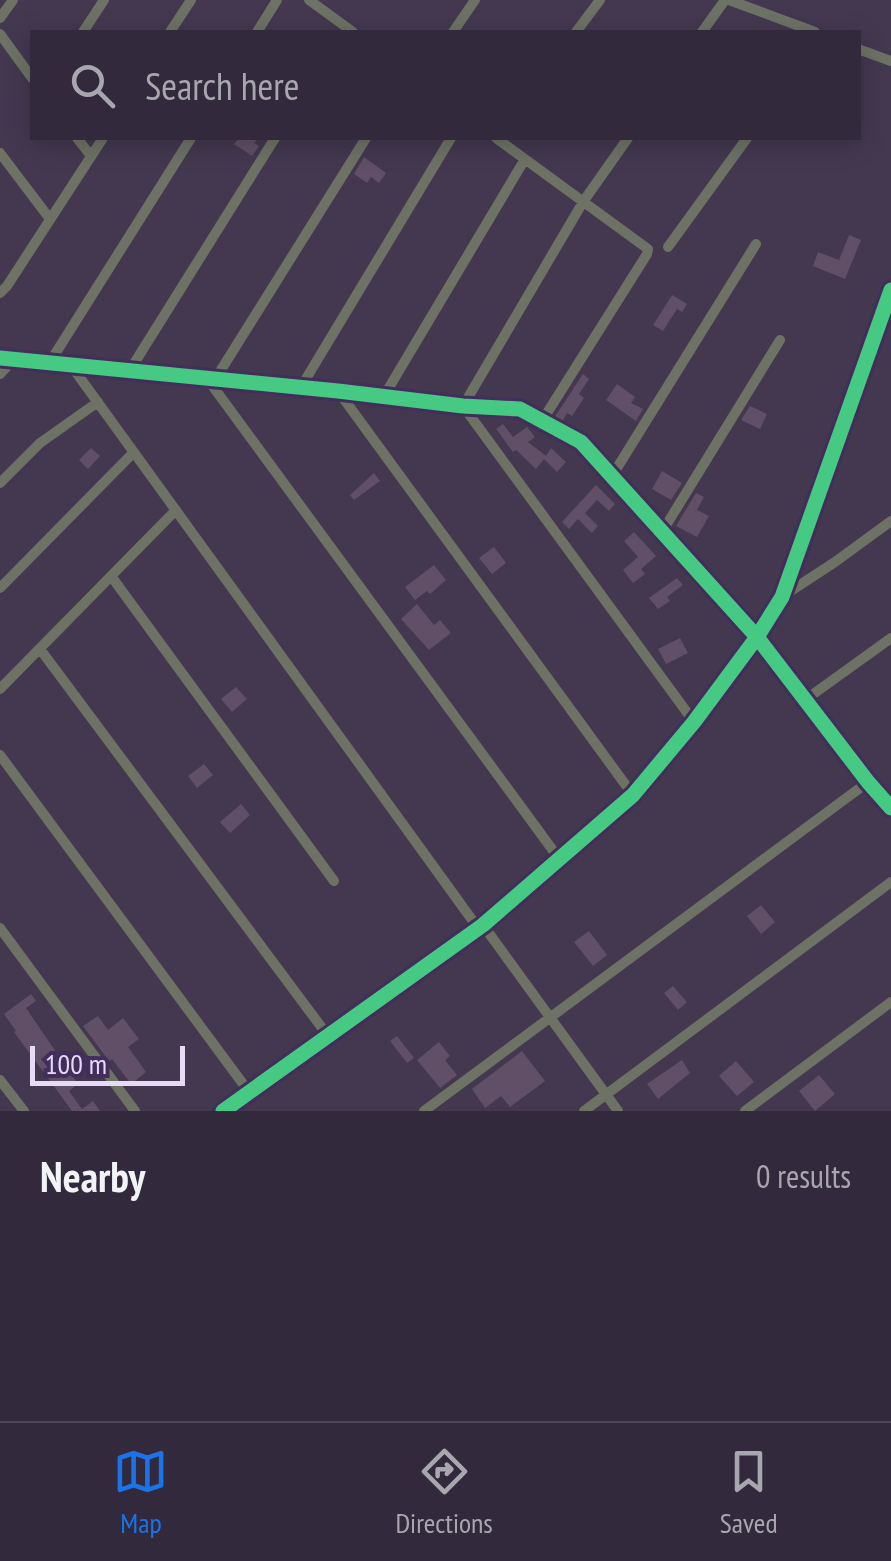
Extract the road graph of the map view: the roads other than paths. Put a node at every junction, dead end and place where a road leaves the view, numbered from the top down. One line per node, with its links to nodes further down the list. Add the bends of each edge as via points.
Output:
1 (14, 0): 9 (street)
2 (104, 0): 10 (street)
3 (191, 0): 11 (street)
4 (277, 0): 12 (street)
5 (309, 0): 13 (street)
6 (476, 0): 14 (street)
7 (600, 0): 15 (street)
8 (727, 0): 16 (street); 17 (street)
9 (0, 18)
10 (85, 30)
11 (171, 30)
12 (257, 30)
13 (346, 30)
14 (454, 30)
15 (578, 30)
16 (704, 30)
17 (810, 30)
18 (0, 34): 21 (street)
19 (861, 50): 20 (street)
20 (891, 61)
21 (30, 75)
22 (79, 140): 32 (street)
23 (102, 140): 32 (street)
24 (190, 140): 43 (street)
25 (274, 140): 45 (street)
26 (365, 140): 47 (street)
27 (450, 140): 48 (street)
28 (501, 140): 33 (street)
29 (627, 140): 34 (street)
30 (746, 140): 37 (street)
31 (0, 153): 35 (street)
32 (91, 156): 35 (street)
33 (526, 159): 34 (street); 50 (street)
34 (583, 202): 52 (street); 53 (street, via 648,249)
35 (50, 219): 38 (street)
36 (756, 244): 55 (street)
37 (668, 246)
38 (2, 285)
39 (891, 290): 62 (street)
40 (780, 340): 59 (street)
41 (0, 358): 42 (street)
42 (13, 360): 43 (street); 46 (street)
43 (50, 362): 44 (street)
44 (70, 364): 45 (street); 51 (street)
45 (130, 370): 47 (street)
46 (0, 374)
47 (211, 378): 48 (street); 73 (street)
48 (301, 387): 49 (street)
49 (338, 391): 50 (street); 71 (street)
50 (384, 396): 52 (street)
51 (98, 402): 54 (street); 56 (street, via 40,442)
52 (462, 406): 53 (street, via 520,409); 68 (street)
53 (542, 421): 55 (street, via 581,442)
54 (134, 452): 57 (street); 61 (street)
55 (612, 476): 59 (street)
56 (0, 483)
57 (176, 510): 60 (street); 76 (street)
58 (891, 521): 62 (street)
59 (662, 532): 63 (street)
60 (111, 576): 65 (street); 74 (street)
61 (0, 588)
62 (782, 597): 63 (street)
63 (757, 637): 67 (street); 68 (street)
64 (891, 638): 67 (street)
65 (40, 649): 66 (street); 80 (street)
66 (0, 689)
67 (805, 700): 70 (street)
68 (694, 722): 71 (street)
69 (0, 755): 82 (street)
70 (868, 782): 72 (street); 79 (street)
71 (634, 795): 73 (street)
72 (891, 808)
73 (560, 860): 76 (street)
74 (334, 881)
75 (891, 882): 83 (street)
76 (480, 926): 79 (street); 80 (street)
77 (0, 928): 85 (street)
78 (891, 1002): 90 (street)
79 (550, 1018): 83 (street); 87 (street)
80 (328, 1036): 82 (street)
81 (0, 1080): 84 (street)
82 (249, 1092): 86 (street)
83 (606, 1094): 88 (street); 89 (street)
84 (24, 1111)
85 (135, 1111)
86 (223, 1111)
87 (424, 1111)
88 (584, 1111)
89 (618, 1111)
90 (745, 1111)

